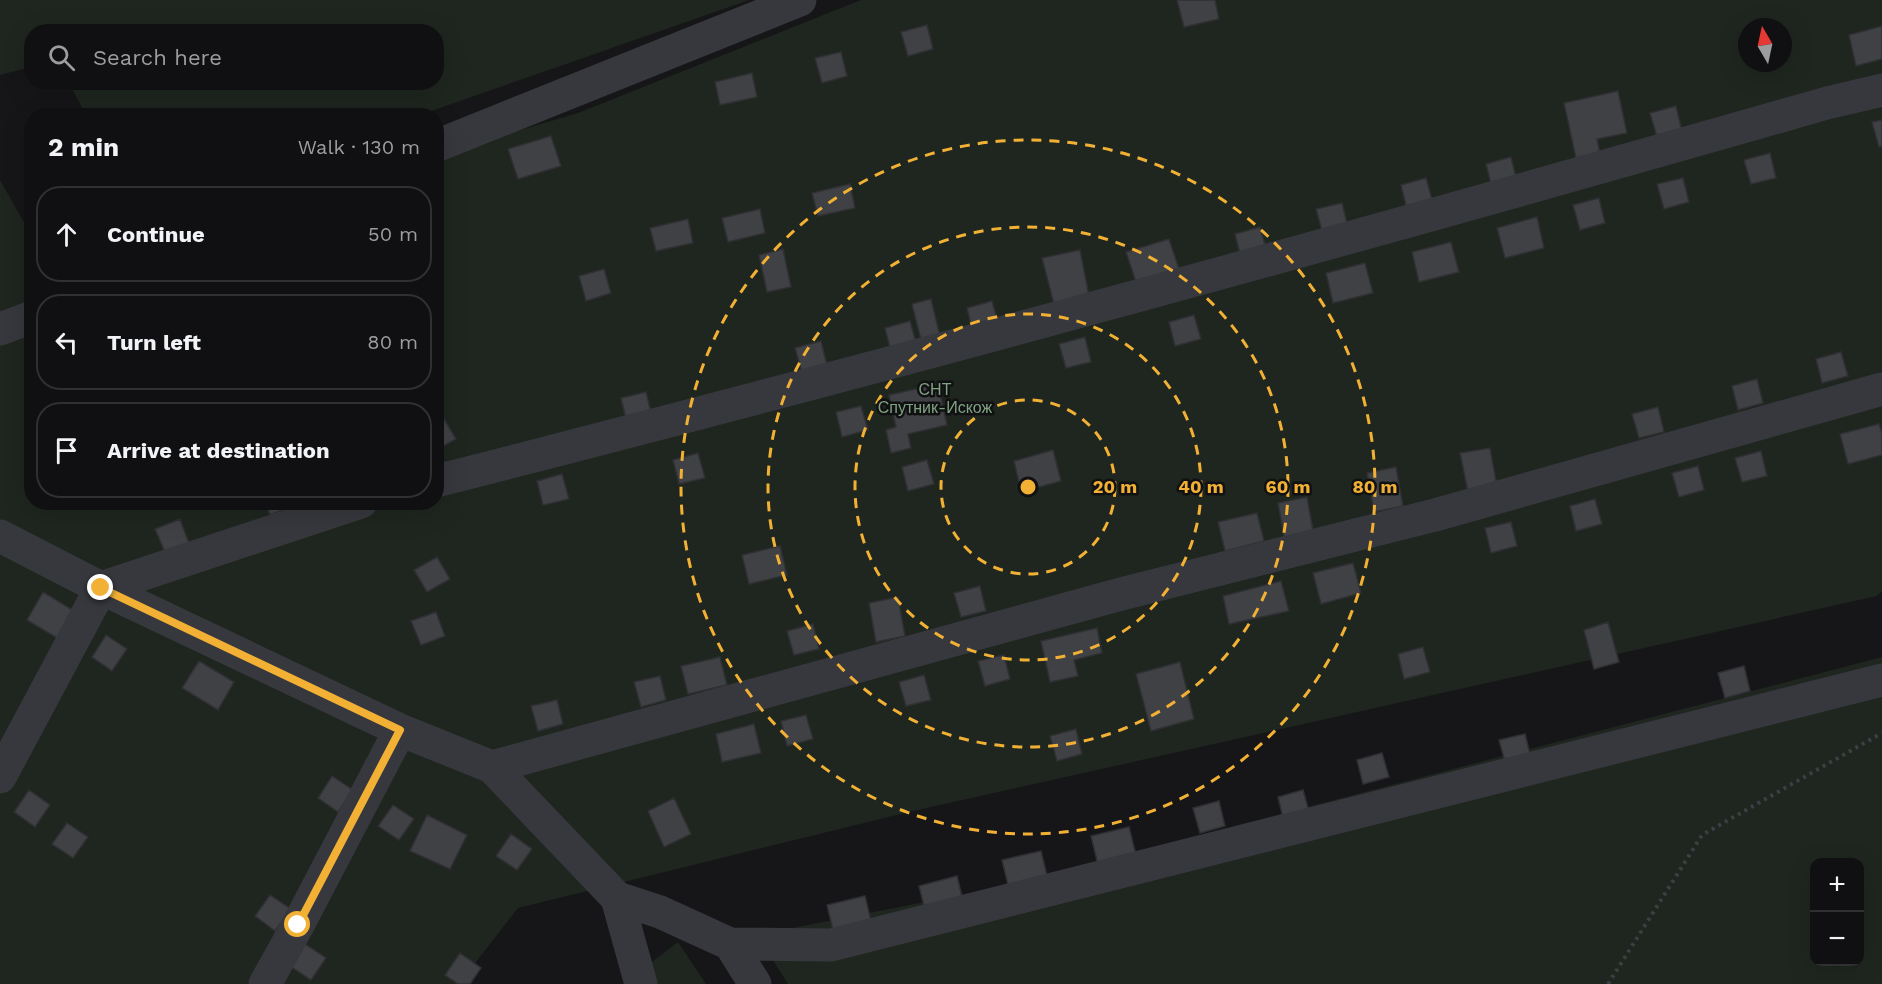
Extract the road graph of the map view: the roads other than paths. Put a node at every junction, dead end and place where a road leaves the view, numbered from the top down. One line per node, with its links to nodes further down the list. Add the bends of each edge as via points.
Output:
1 (800, 0): 3 (street)
2 (1882, 90): 7 (street, via 976,340)
3 (444, 143)
4 (24, 320): 5 (street)
5 (0, 329)
6 (1882, 389): 13 (street, via 1435,515 1121,594)
7 (444, 479)
8 (337, 510): 10 (street)
9 (0, 536): 10 (street)
10 (101, 588): 12 (street); 14 (street)
11 (1882, 680): 16 (street, via 831,945)
12 (400, 730): 13 (street); 17 (street)
13 (492, 767): 15 (street)
14 (0, 777)
15 (617, 898): 16 (street, via 660,912); 18 (street)
16 (730, 944): 19 (street)
17 (265, 984)
18 (641, 984)
19 (755, 984)

